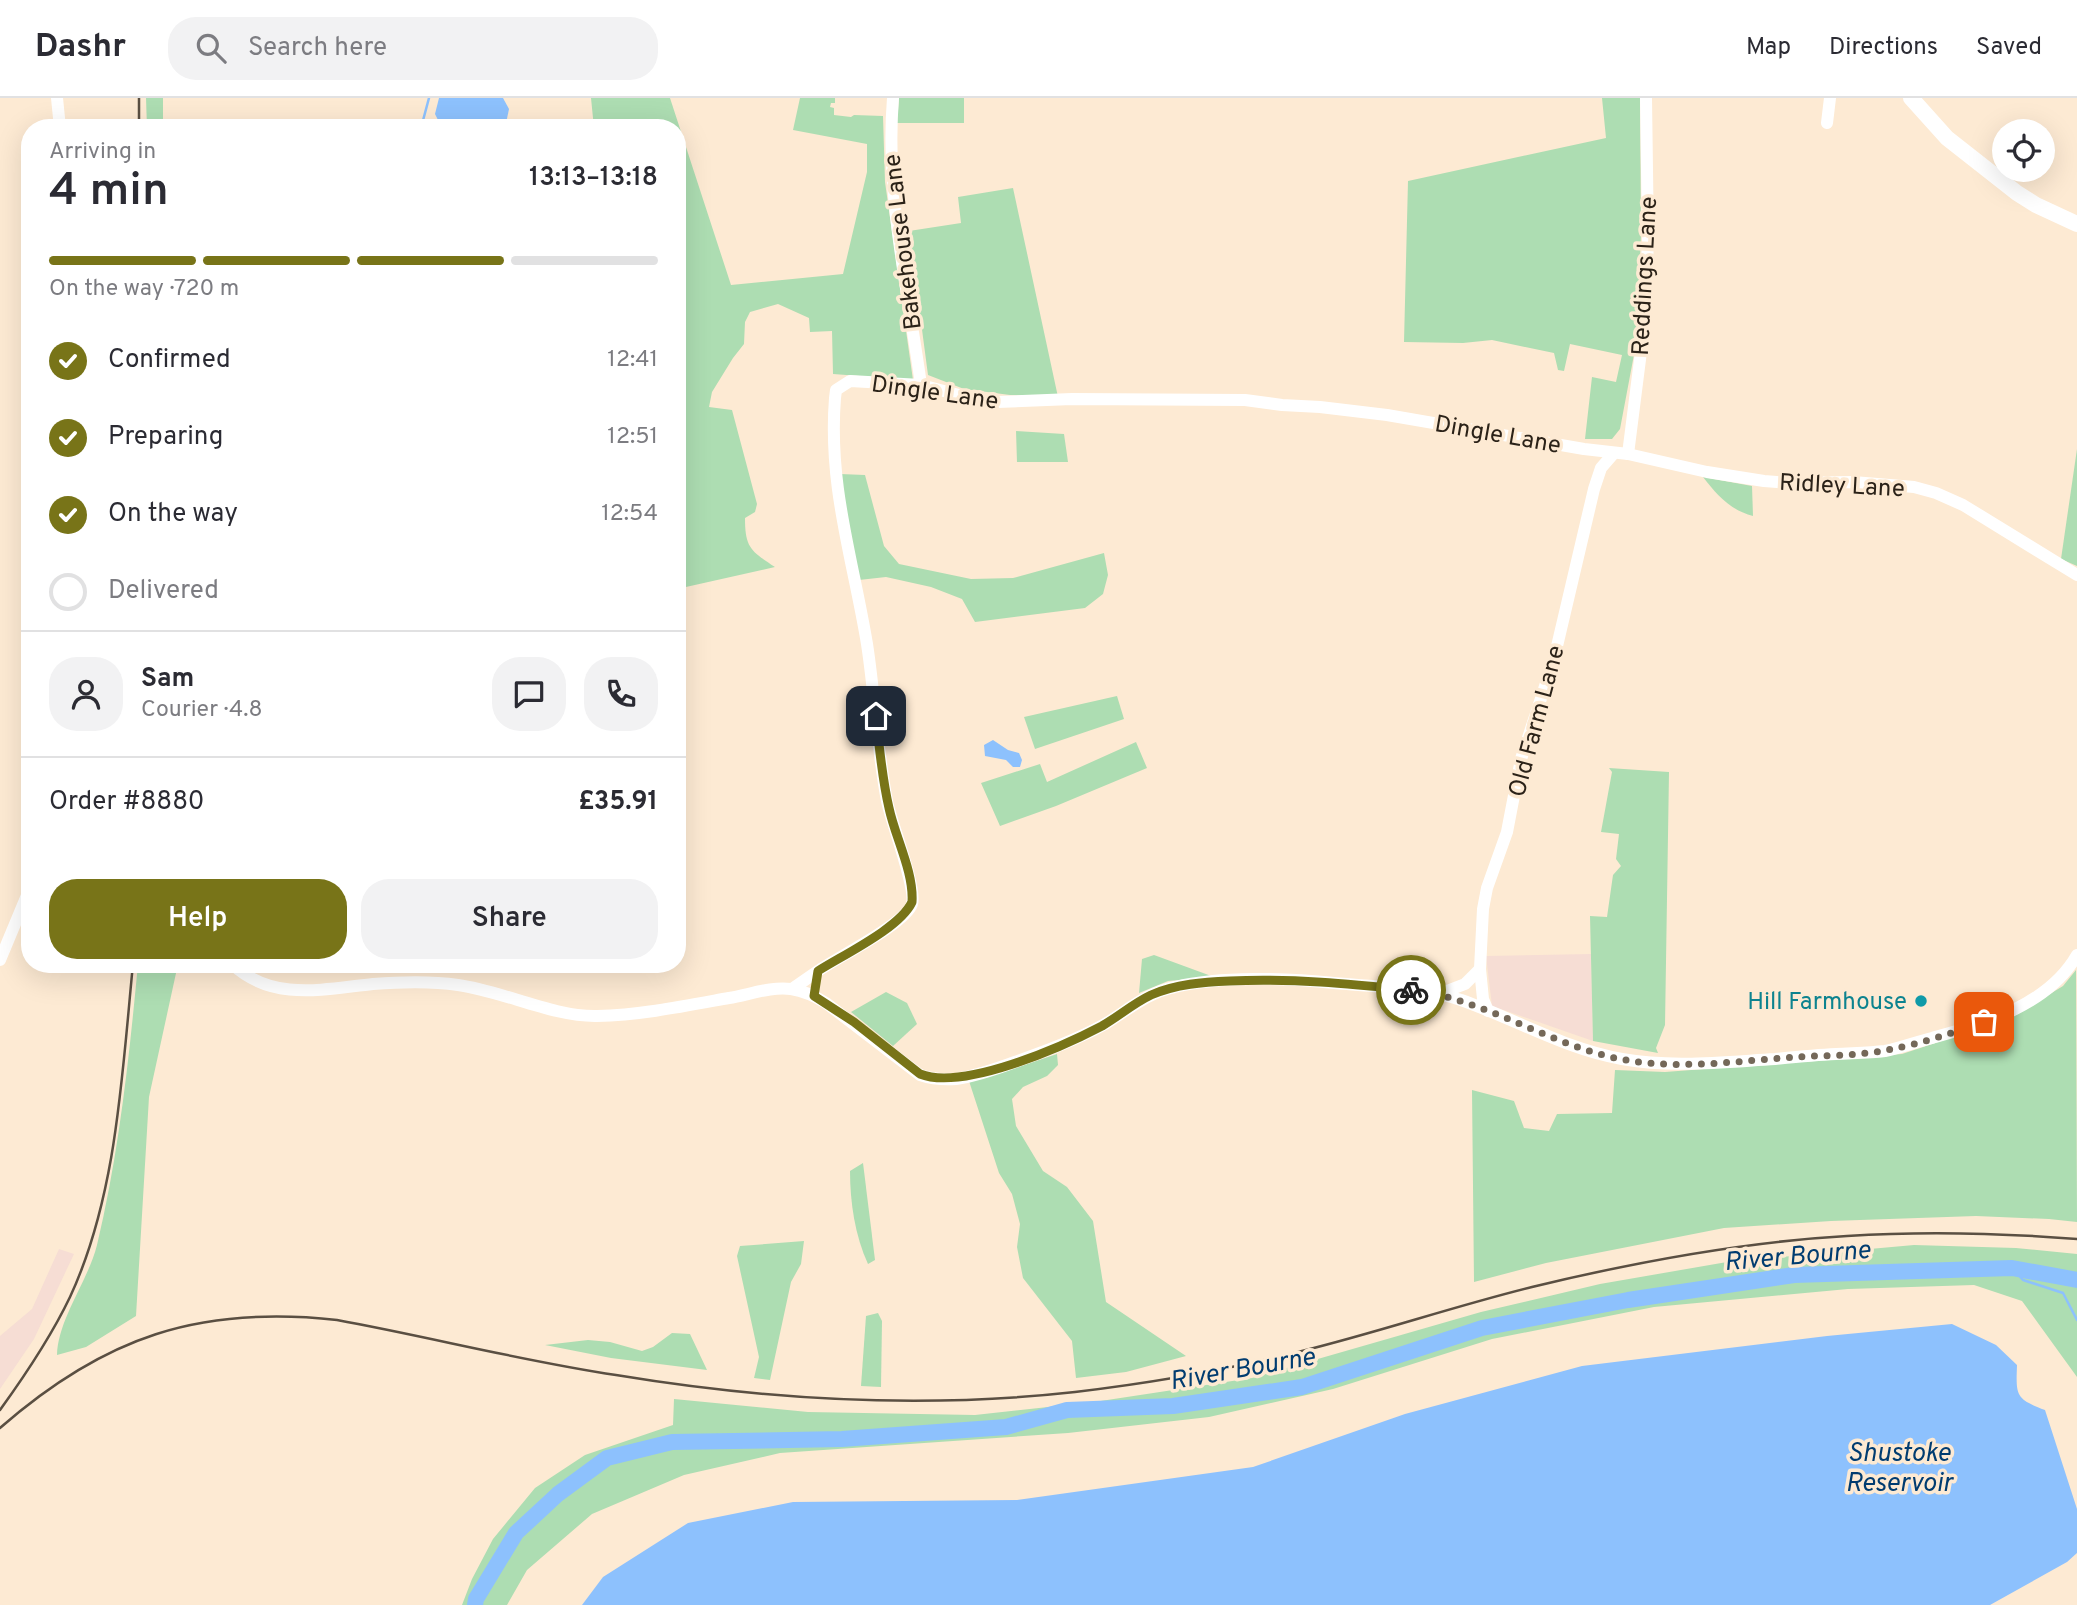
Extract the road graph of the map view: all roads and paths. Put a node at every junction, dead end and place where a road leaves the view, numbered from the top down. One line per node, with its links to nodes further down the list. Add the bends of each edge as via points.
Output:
1 (57, 98): 6 (street)
2 (893, 98): 9 (street, Bakehouse Lane, via 893,184)
3 (1646, 98): 12 (street, Reddings Lane, via 1648,258)
4 (1830, 98): 7 (street)
5 (1911, 98): 8 (main road, via 1947,138 2009,187)
6 (59, 119)
7 (1827, 123)
8 (2077, 224)
9 (920, 385): 10 (street, Dingle Lane, via 997,402 1245,400 1320,407); 19 (street, Dingle Lane, via 850,381 836,390 838,504 867,646 884,783 913,897 896,921)
10 (1584, 449): 11 (street, Dingle Lane); 13 (street)
11 (1614, 453): 12 (street, Dingle Lane); 13 (street, Old Farm Lane)
12 (1628, 454): 14 (street, Ridley Lane, via 1764,481 1875,483 1925,490 1963,505)
13 (1599, 473): 18 (street, Old Farm Lane, via 1553,659 1521,759 1507,832 1487,888)
14 (2077, 575)
15 (21, 911): 17 (street)
16 (2077, 955): 24 (street, via 2052,985 1997,1018 1885,1051 1687,1064 1650,1062 1591,1052)
17 (0, 960)
18 (1480, 969): 22 (street, via 1465,984); 24 (street, Old Farm Lane)
19 (818, 971): 21 (street, Dingle Lane); 23 (street)
20 (244, 973): 21 (street, via 290,991 444,983 593,1016)
21 (792, 989): 23 (street)
22 (1439, 994): 23 (street, via 1292,980 1175,986 1152,994 1067,1043 958,1079 920,1074); 24 (street)
23 (814, 996)
24 (1488, 1011)

